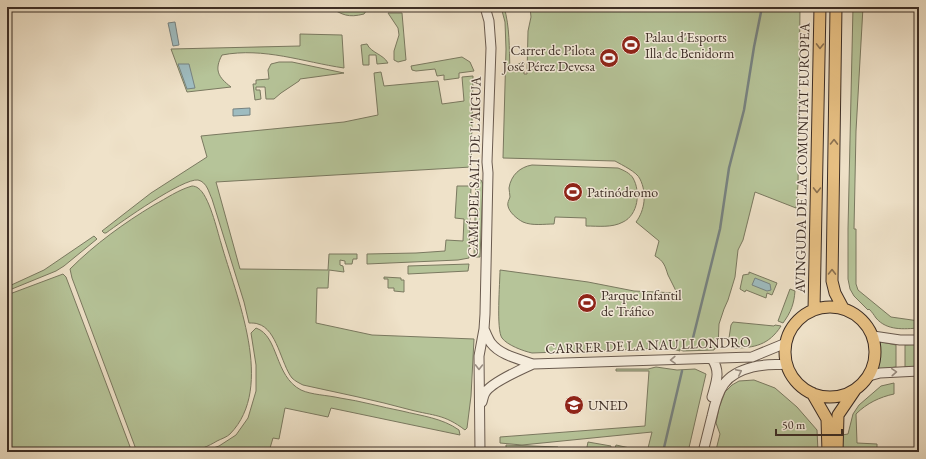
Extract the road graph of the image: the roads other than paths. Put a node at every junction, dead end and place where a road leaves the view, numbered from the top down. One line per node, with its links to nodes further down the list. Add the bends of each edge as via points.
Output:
1 (485, 7): 6 (street, CAMÍ DEL SALT DE L'AIGUA, via 489,20 491,54)
2 (820, 7): 5 (main road, AVINGUDA DE LA COMUNITAT EUROPEA, one-way to 5)
3 (836, 7): 4 (main road, one-way to 3, via 832,281)
4 (843, 308): 5 (main road, via 828,306); 7 (main road, via 856,314)
5 (814, 310): 9 (main road, via 801,317 791,329)
6 (484, 329): 11 (street, CARRER DE LA NAU LLONDRO, via 491,343 499,349); 17 (street, CAMÍ DEL SALT DE L'AIGUA, one-way to 17, via 479,356)
7 (873, 336): 8 (street); 14 (main road, via 876,350)
8 (919, 340)
9 (786, 343): 10 (street, CARRER DE LA NAU LLONDRO, via 752,357); 12 (main road)
10 (712, 358): 11 (street, CARRER DE LA NAU LLONDRO, one-way to 11); 18 (street, via 717,365 718,374 703,434)
11 (533, 364): 17 (street, CARRER DE LA NAU LLONDRO, via 514,372 485,392)
12 (787, 364): 16 (main road, via 796,381); 18 (street, one-way to 12, via 717,397 728,378 754,366)
13 (919, 371): 14 (street, one-way to 13)
14 (869, 376): 15 (main road)
15 (855, 390): 16 (main road, via 841,396 826,397); 22 (main road, via 838,415)
16 (812, 393): 21 (main road, via 826,419)
17 (481, 407): 19 (street)
18 (705, 442): 20 (street)
19 (480, 452)
20 (703, 452)
21 (828, 452)
22 (837, 452)

